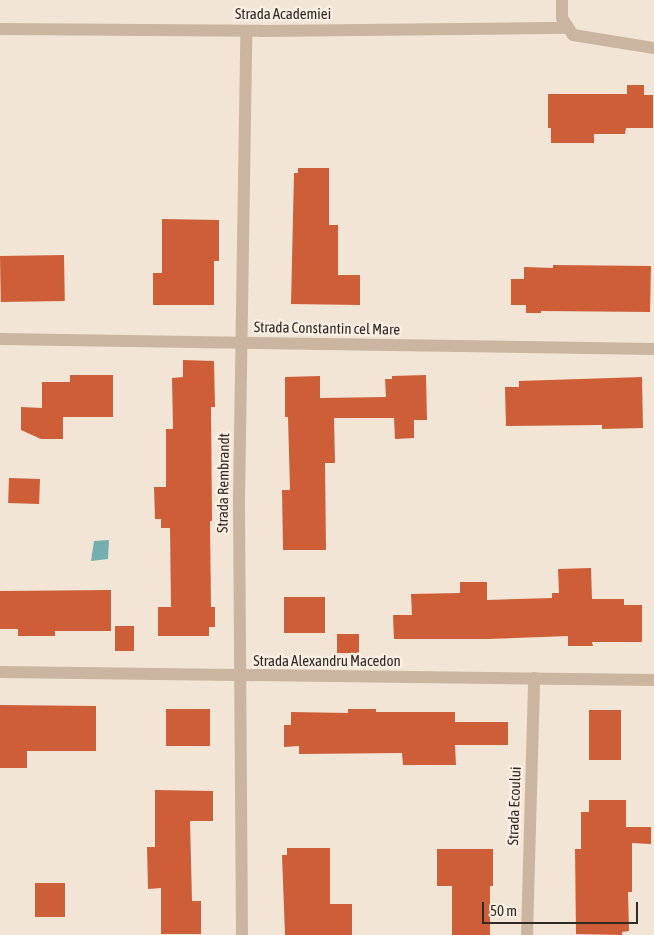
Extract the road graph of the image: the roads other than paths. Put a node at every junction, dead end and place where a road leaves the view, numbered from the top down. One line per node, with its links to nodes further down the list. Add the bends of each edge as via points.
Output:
1 (562, 0): 2 (street, via 562,18)
2 (567, 28): 4 (street, Strada Academiei); 5 (street, via 573,35)
3 (0, 29): 4 (street, Strada Academiei)
4 (246, 31): 7 (street, Strada Rembrandt)
5 (654, 48)
6 (0, 339): 7 (street, Strada Constantin cel Mare)
7 (242, 343): 8 (street, Strada Constantin cel Mare); 10 (street, Strada Rembrandt)
8 (654, 348)
9 (0, 672): 10 (street, Strada Alexandru Macedon)
10 (239, 677): 11 (street, Strada Alexandru Macedon); 13 (street, Strada Rembrandt)
11 (534, 678): 12 (street, Strada Alexandru Macedon); 14 (street, Strada Ecoului)
12 (654, 680)
13 (242, 935)
14 (527, 935)

